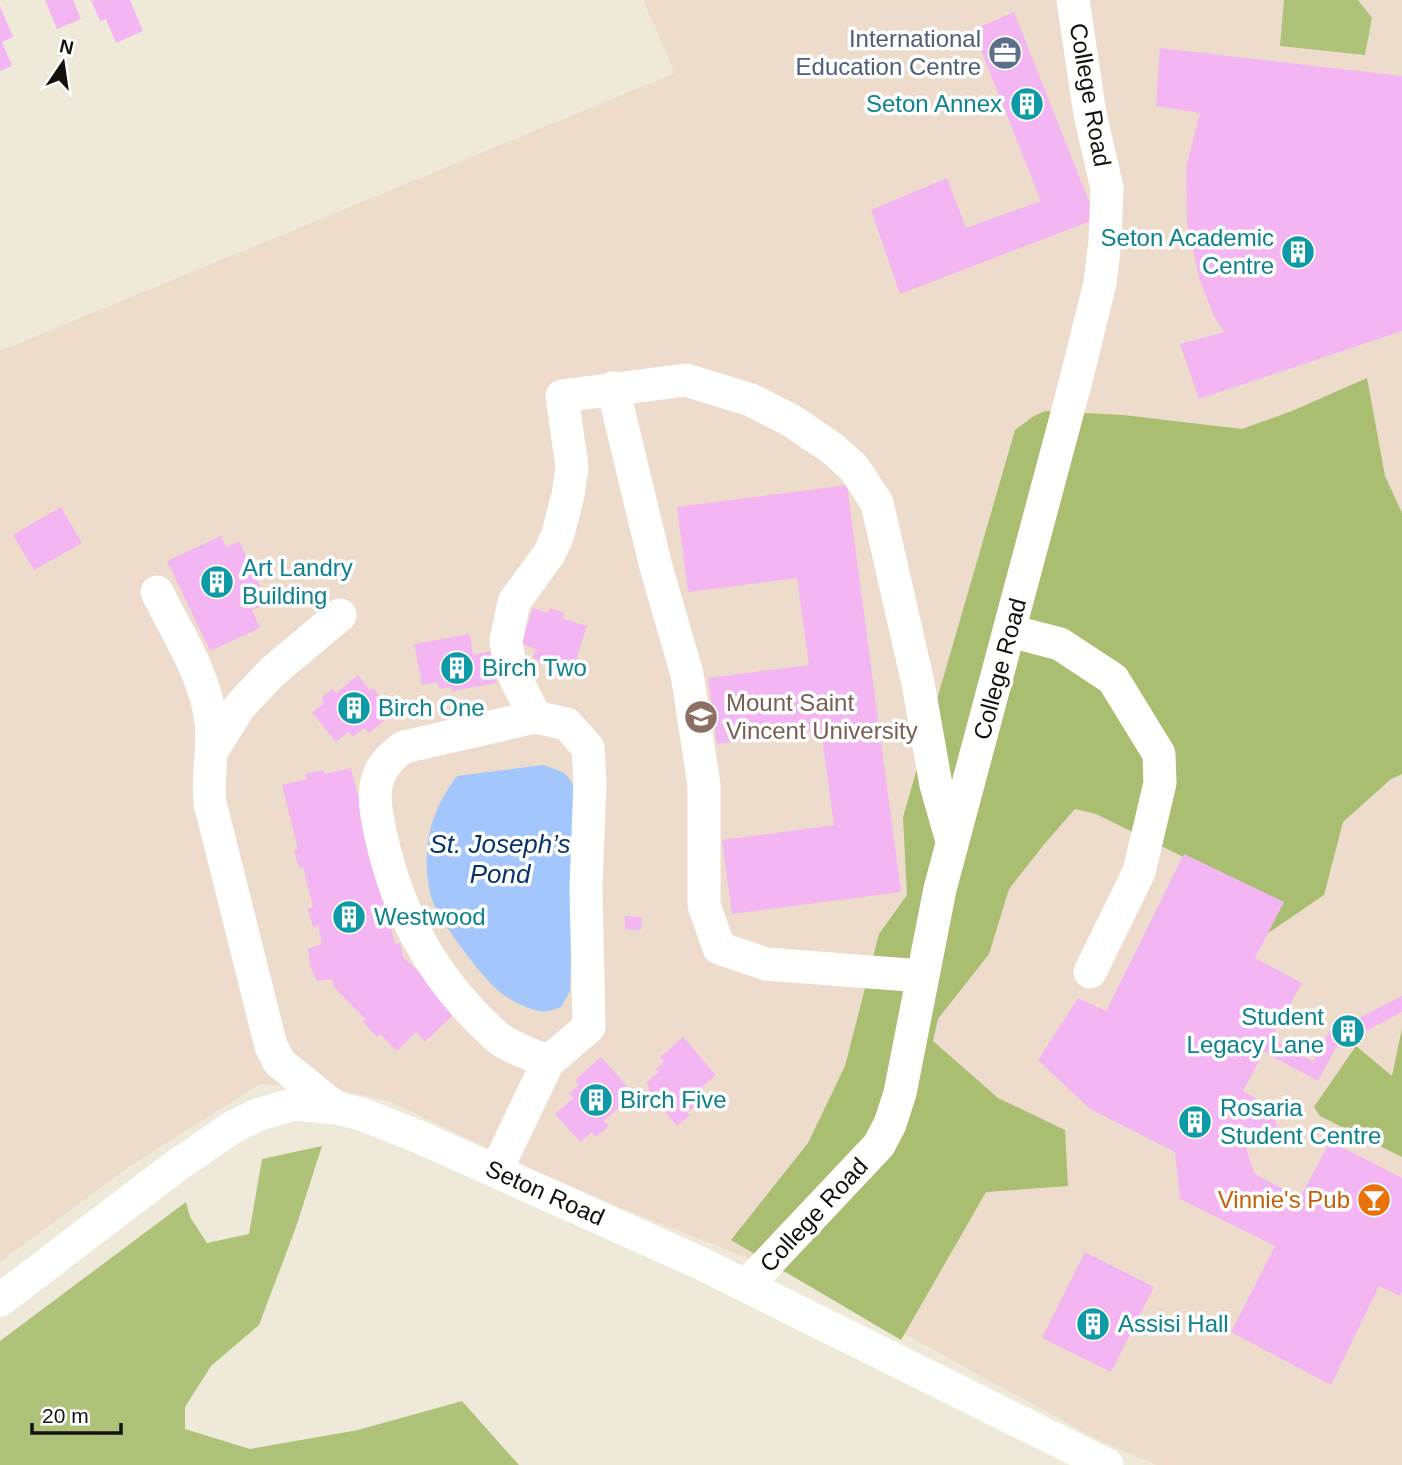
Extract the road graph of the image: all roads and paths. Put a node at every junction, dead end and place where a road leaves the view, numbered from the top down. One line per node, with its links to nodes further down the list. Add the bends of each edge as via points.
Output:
1 (1073, 0): 5 (street, College Road, via 1090,114 1107,188 1105,241 1096,301)
2 (613, 388): 6 (street, via 562,396 572,467 568,495 549,554 514,602 506,641 510,667); 8 (street, via 686,380 751,400 792,421 854,468 877,503); 10 (street, via 687,674 704,785 704,905 719,948 766,964)
3 (157, 592): 7 (street, via 203,687)
4 (340, 615): 7 (street, via 248,697)
5 (1010, 631): 8 (street, College Road); 9 (street, via 1060,644 1113,679 1158,754 1160,783 1139,872)
6 (535, 717): 12 (street, via 567,724 588,748 590,781 586,888 589,1027); 12 (street, via 404,747 381,768 376,801 390,875 404,914 429,957 460,1000 498,1038)
7 (213, 749): 11 (street, via 210,803 271,1046)
8 (952, 841): 10 (street, College Road)
9 (1090, 972)
10 (922, 976): 16 (street, College Road, via 900,1093 879,1145)
11 (279, 1062): 13 (street); 14 (street)
12 (548, 1062): 15 (street)
13 (336, 1108): 14 (street, Seton Road, via 295,1104); 15 (street, Seton Road, via 361,1114)
14 (257, 1115): 17 (street, Seton Road, via 177,1166)
15 (496, 1171): 16 (street, Seton Road)
16 (747, 1285): 18 (street, Seton Road)
17 (0, 1300)
18 (1107, 1465)

